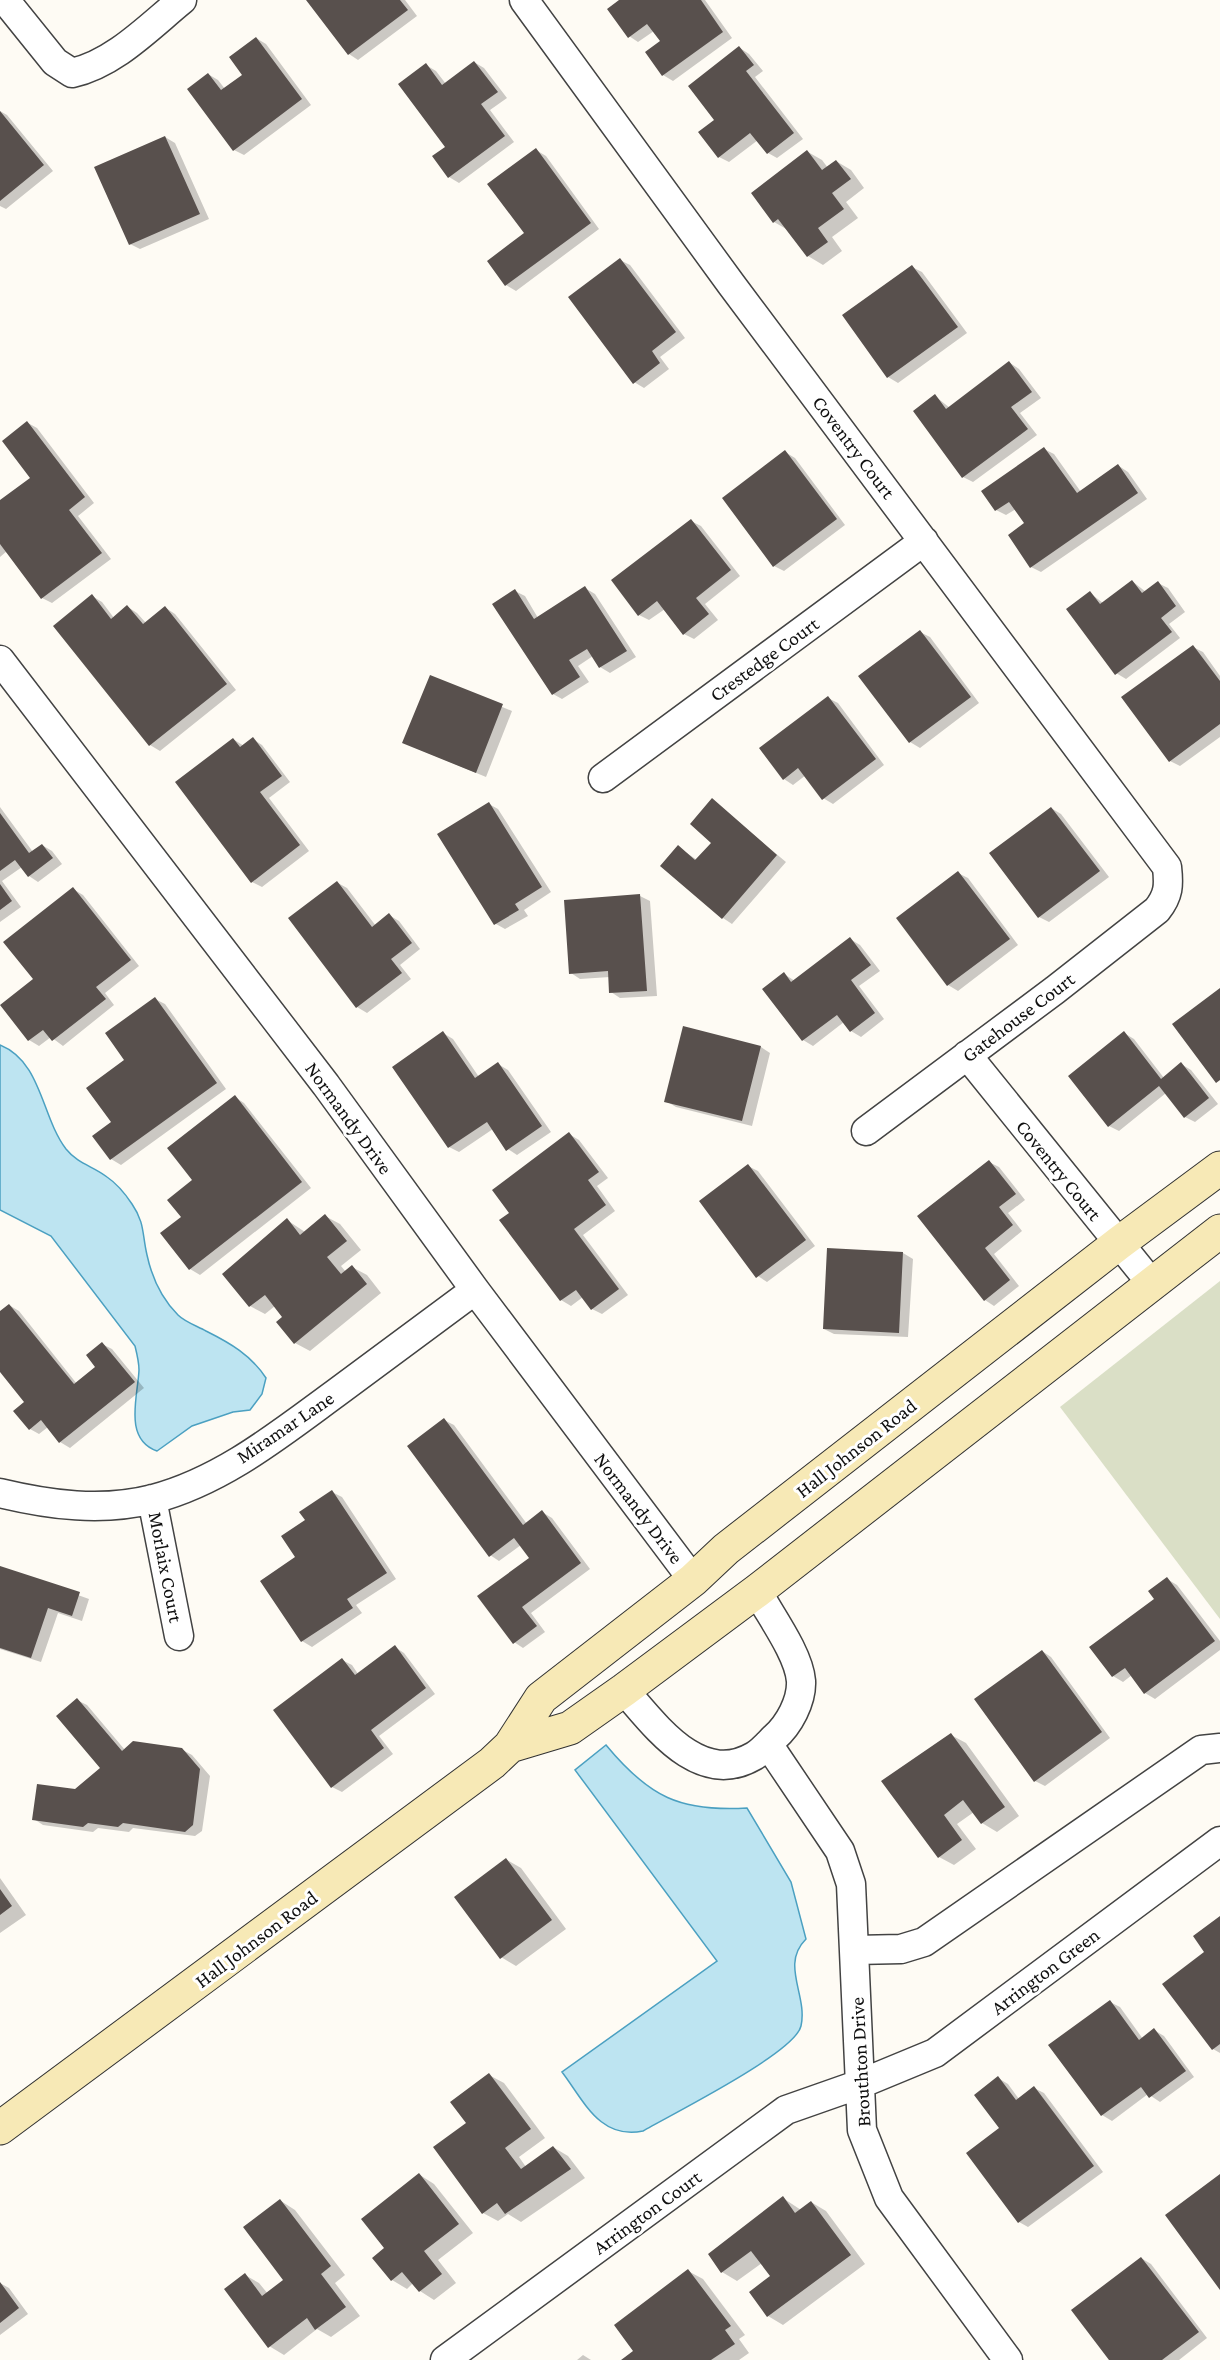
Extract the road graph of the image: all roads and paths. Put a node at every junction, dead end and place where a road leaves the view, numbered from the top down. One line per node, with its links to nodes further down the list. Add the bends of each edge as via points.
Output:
1 (5, 0): 2 (street, via 48,55 72,73 87,70 122,48)
2 (182, 0)
3 (524, 0): 4 (street, Coventry Court)
4 (924, 541): 6 (street, Crestedge Court); 7 (street, Coventry Court, via 1167,867)
5 (0, 660): 14 (street, Normandy Drive, via 326,1085)
6 (603, 778)
7 (1166, 899): 8 (street, Gatehouse Court, via 1055,990)
8 (967, 1055): 9 (street, Gatehouse Court); 12 (street, Coventry Court)
9 (866, 1131)
10 (1220, 1168): 12 (main road, Hall Johnson Road)
11 (1220, 1231): 13 (main road, Hall Johnson Road)
12 (1119, 1243): 13 (street, Coventry Court); 17 (main road, Hall Johnson Road, via 726,1549)
13 (1152, 1284): 18 (main road, Hall Johnson Road)
14 (475, 1290): 16 (street, Miramar Lane, via 257,1451 186,1487); 17 (street, Normandy Drive)
15 (0, 1493): 16 (street, Miramar Lane, via 38,1502 92,1507)
16 (152, 1499): 19 (street, Morlaix Court)
17 (693, 1580): 22 (main road, Hall Johnson Road, via 542,1698)
18 (757, 1591): 20 (main road, Hall Johnson Road); 21 (street, via 795,1659 801,1681 792,1715)
19 (179, 1636)
20 (624, 1690): 21 (street, via 673,1745 698,1760 727,1765 753,1756); 22 (main road, Hall Johnson Road, via 570,1728)
21 (768, 1744): 25 (street, Brouthton Drive, via 840,1851 851,1884)
22 (510, 1746): 27 (main road, Hall Johnson Road, via 483,1771)
23 (1220, 1748): 25 (street, via 1201,1750 924,1942 901,1949)
24 (1220, 1841): 26 (street, Arrington Green, via 934,2053)
25 (855, 1950): 26 (street, Brouthton Drive)
26 (860, 2085): 28 (street, Arrington Court, via 786,2110); 29 (street, Brouthton Drive, via 862,2130 889,2198)
27 (0, 2128)
28 (445, 2360)
29 (1008, 2360)

